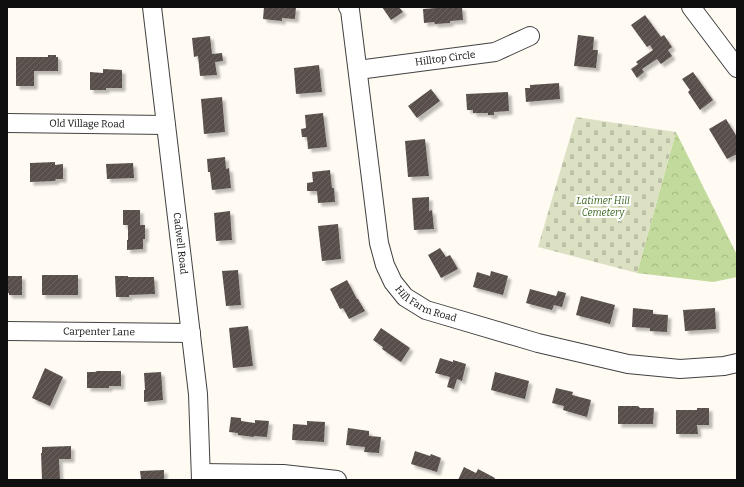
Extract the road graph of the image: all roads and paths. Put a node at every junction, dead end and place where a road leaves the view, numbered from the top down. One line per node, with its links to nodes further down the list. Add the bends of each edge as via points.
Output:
1 (152, 7): 8 (street, Cadwell Road)
2 (348, 7): 6 (street, Hill Farm Road)
3 (692, 7): 5 (street)
4 (530, 36): 6 (street, Hilltop Circle, via 495,52)
5 (737, 68)
6 (358, 70): 11 (street, Hill Farm Road, via 378,243 393,282 406,297 426,310 538,343 628,364 680,369)
7 (7, 123): 8 (street, Old Village Road)
8 (166, 125): 10 (street, Cadwell Road)
9 (7, 331): 10 (street, Carpenter Lane)
10 (191, 333): 12 (street, Cadwell Road, via 198,394)
11 (737, 363)
12 (201, 476): 13 (street, via 283,474)
13 (337, 480)

